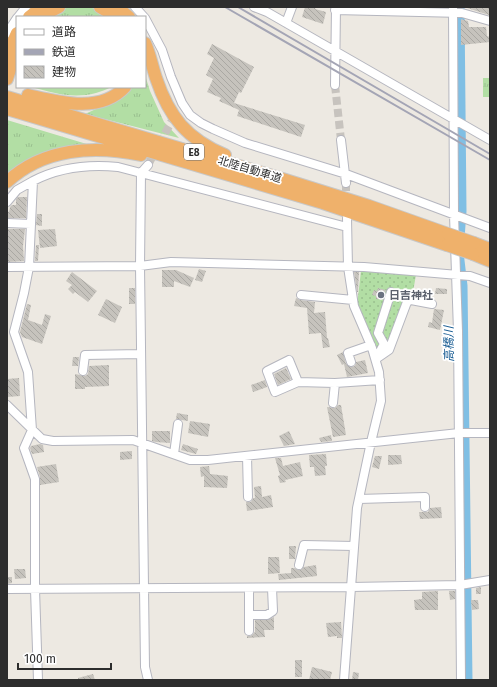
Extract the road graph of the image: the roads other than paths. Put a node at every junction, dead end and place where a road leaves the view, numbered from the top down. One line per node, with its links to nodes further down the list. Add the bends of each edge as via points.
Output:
1 (26, 7): 11 (street)
2 (42, 7): 12 (highway)
3 (59, 7): 13 (highway)
4 (100, 7): 14 (highway)
5 (117, 7): 15 (highway)
6 (135, 7): 16 (street)
7 (254, 7): 20 (street)
8 (292, 7): 20 (street)
9 (336, 9): 10 (street); 24 (street)
10 (453, 10): 18 (street); 34 (street)
11 (18, 16)
12 (30, 16)
13 (42, 16)
14 (115, 16)
15 (128, 16)
16 (142, 16)
17 (16, 19): 21 (street)
18 (490, 20)
19 (146, 22): 32 (street, via 162,50)
20 (286, 23): 24 (street)
21 (7, 33)
22 (16, 35): 26 (highway)
23 (146, 46): 45 (highway, via 165,103 177,122 204,145 230,158)
24 (334, 50): 28 (street); 34 (street)
25 (16, 51): 27 (highway)
26 (7, 57)
27 (7, 79)
28 (335, 85)
29 (124, 88): 31 (highway, via 107,100 88,104)
30 (7, 90): 31 (highway)
31 (13, 102): 43 (highway, 北陸自動車道 / E8); 45 (highway, 北陸自動車道 / E8)
32 (182, 103): 33 (street); 39 (street, via 190,115 213,129 245,143)
33 (177, 112)
34 (454, 119): 36 (street); 46 (street)
35 (342, 140): 39 (street)
36 (490, 140)
37 (148, 165): 38 (street)
38 (141, 173): 40 (street, via 118,167 87,166 47,173); 50 (street); 56 (street)
39 (346, 174): 42 (street); 46 (street)
40 (33, 181): 44 (street, via 17,190); 49 (street)
41 (7, 182): 43 (highway, via 26,167 52,156 104,150 142,156)
42 (346, 183)
43 (274, 188): 52 (highway, 北陸自動車道 / E8)
44 (7, 202)
45 (369, 206): 52 (highway, 北陸自動車道 / E8)
46 (454, 215): 51 (street); 60 (street)
47 (347, 218): 50 (street)
48 (7, 223): 49 (street)
49 (31, 224): 58 (street)
50 (347, 227): 59 (street)
51 (490, 228)
52 (448, 239): 53 (highway, 北陸自動車道 / E8, bridge)
53 (473, 249): 54 (highway, 北陸自動車道 / E8); 55 (highway, 北陸自動車道 / E8)
54 (490, 249)
55 (490, 261)
56 (140, 266): 58 (street); 59 (street, via 171,262); 67 (street)
57 (7, 267): 58 (street)
58 (29, 267): 77 (street, via 14,332 28,372)
59 (348, 267): 60 (street); 64 (street)
60 (456, 274): 61 (street); 78 (street)
61 (490, 283)
62 (391, 292): 68 (street, via 378,333 384,344)
63 (301, 295): 64 (street)
64 (353, 300): 66 (street)
65 (432, 304): 68 (street, via 411,300 407,302 389,350)
66 (371, 345): 68 (street); 69 (street, via 348,353)
67 (141, 354): 70 (street, via 85,355); 81 (street)
68 (376, 359): 71 (street)
69 (351, 362)
70 (83, 371)
71 (380, 380): 73 (street); 80 (street, via 381,402)
72 (298, 382): 73 (street)
73 (335, 383): 74 (street)
74 (334, 403)
75 (7, 405): 77 (street)
76 (178, 424): 82 (street)
77 (32, 430): 81 (street, via 42,439 134,440); 96 (street, via 24,448 35,479)
78 (459, 433): 79 (street); 80 (street); 90 (street)
79 (490, 433)
80 (371, 442): 83 (street); 85 (street)
81 (142, 443): 82 (street); 92 (street)
82 (174, 454): 83 (street, via 190,460)
83 (247, 456): 84 (street)
84 (248, 497)
85 (359, 499): 86 (street, via 425,497); 87 (street)
86 (425, 507)
87 (354, 546): 88 (street, via 304,545); 91 (street)
88 (299, 565)
89 (490, 580): 90 (street)
90 (460, 585): 91 (street); 102 (street)
91 (351, 587): 94 (street); 101 (street)
92 (145, 588): 93 (street); 96 (street); 100 (street)
93 (249, 588): 94 (street); 97 (street)
94 (272, 588): 97 (street, via 273,611 267,615)
95 (7, 589): 96 (street)
96 (35, 589): 99 (street)
97 (249, 615): 98 (street)
98 (249, 630)
99 (38, 680)
100 (148, 680)
101 (344, 680)
102 (461, 680)

